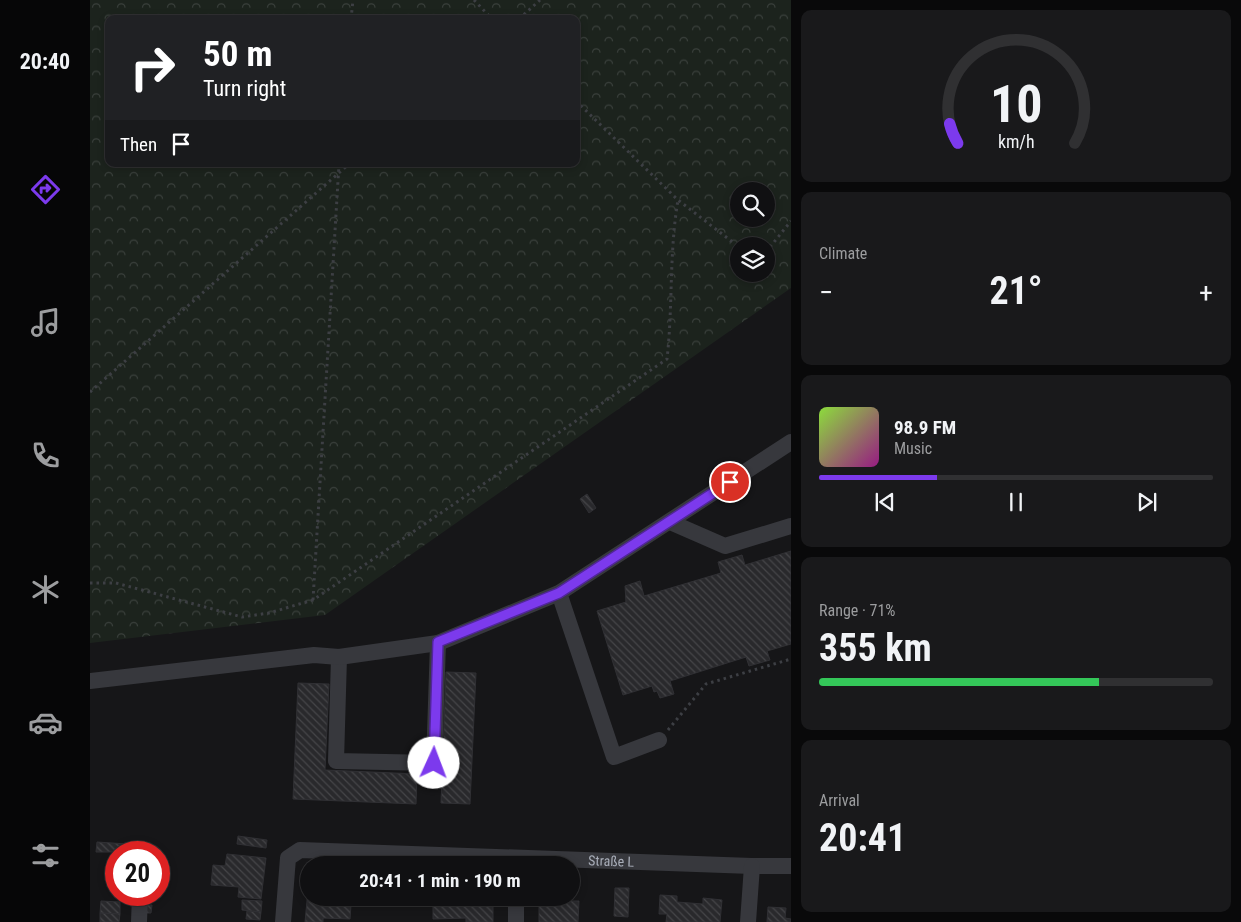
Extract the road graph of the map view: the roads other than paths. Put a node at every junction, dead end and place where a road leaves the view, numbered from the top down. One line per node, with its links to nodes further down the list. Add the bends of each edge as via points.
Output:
1 (791, 442): 2 (street)
2 (670, 522): 3 (street, via 725,546); 4 (street)
3 (791, 526)
4 (559, 593): 5 (street); 8 (street, via 614,757)
5 (438, 642): 6 (street); 6 (street, via 434,763 336,761)
6 (339, 657): 7 (street, via 314,655)
7 (90, 681)
8 (659, 740)
9 (418, 856): 16 (street, Straße L, via 300,850 288,858)
10 (580, 862): 11 (street, Straße L)
11 (752, 866): 12 (street, Straße L); 18 (street)
12 (791, 866)
13 (140, 906): 15 (street)
14 (516, 906): 17 (street)
15 (139, 922)
16 (283, 922)
17 (516, 922)
18 (748, 922)

